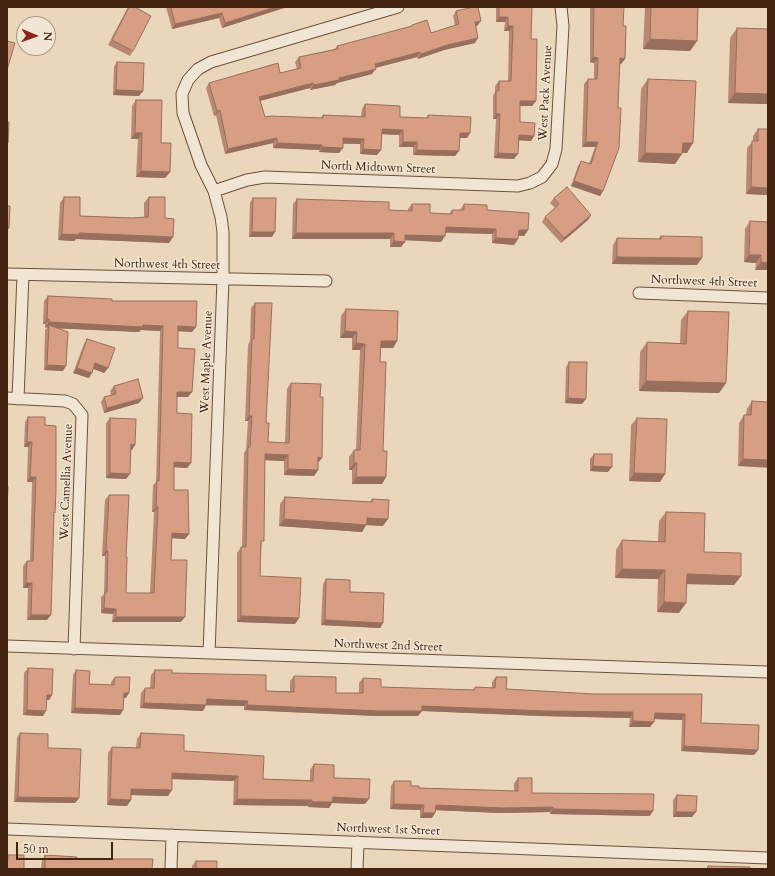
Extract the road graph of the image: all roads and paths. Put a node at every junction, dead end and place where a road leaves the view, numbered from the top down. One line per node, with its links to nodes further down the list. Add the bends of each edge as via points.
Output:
1 (398, 7): 4 (street, West Maple Avenue, via 211,62 198,69 188,80 182,94 183,113 201,165)
2 (561, 7): 3 (street, West Pack Avenue, via 563,26 556,148 552,164)
3 (542, 177): 4 (street, North Midtown Street, via 518,186 264,177)
4 (214, 191): 7 (street, West Maple Avenue, via 223,232)
5 (7, 274): 6 (street, Northwest 4th Street)
6 (23, 274): 7 (street, Northwest 4th Street); 11 (street, West Camellia Avenue)
7 (223, 279): 8 (street, Northwest 4th Street); 14 (street, West Maple Avenue)
8 (326, 281)
9 (639, 293): 10 (street, Northwest 4th Street)
10 (768, 298)
11 (13, 398): 13 (street, West Camellia Avenue, via 65,401 73,404 82,415)
12 (7, 646): 13 (street, Northwest 2nd Street)
13 (74, 649): 14 (street, Northwest 2nd Street)
14 (209, 654): 15 (street, Northwest 2nd Street)
15 (768, 672)
16 (7, 829): 17 (street, Northwest 1st Street)
17 (172, 835): 18 (street, Northwest 1st Street); 20 (street)
18 (358, 842): 19 (street, Northwest 1st Street); 21 (street)
19 (768, 858)
20 (171, 869)
21 (357, 869)

